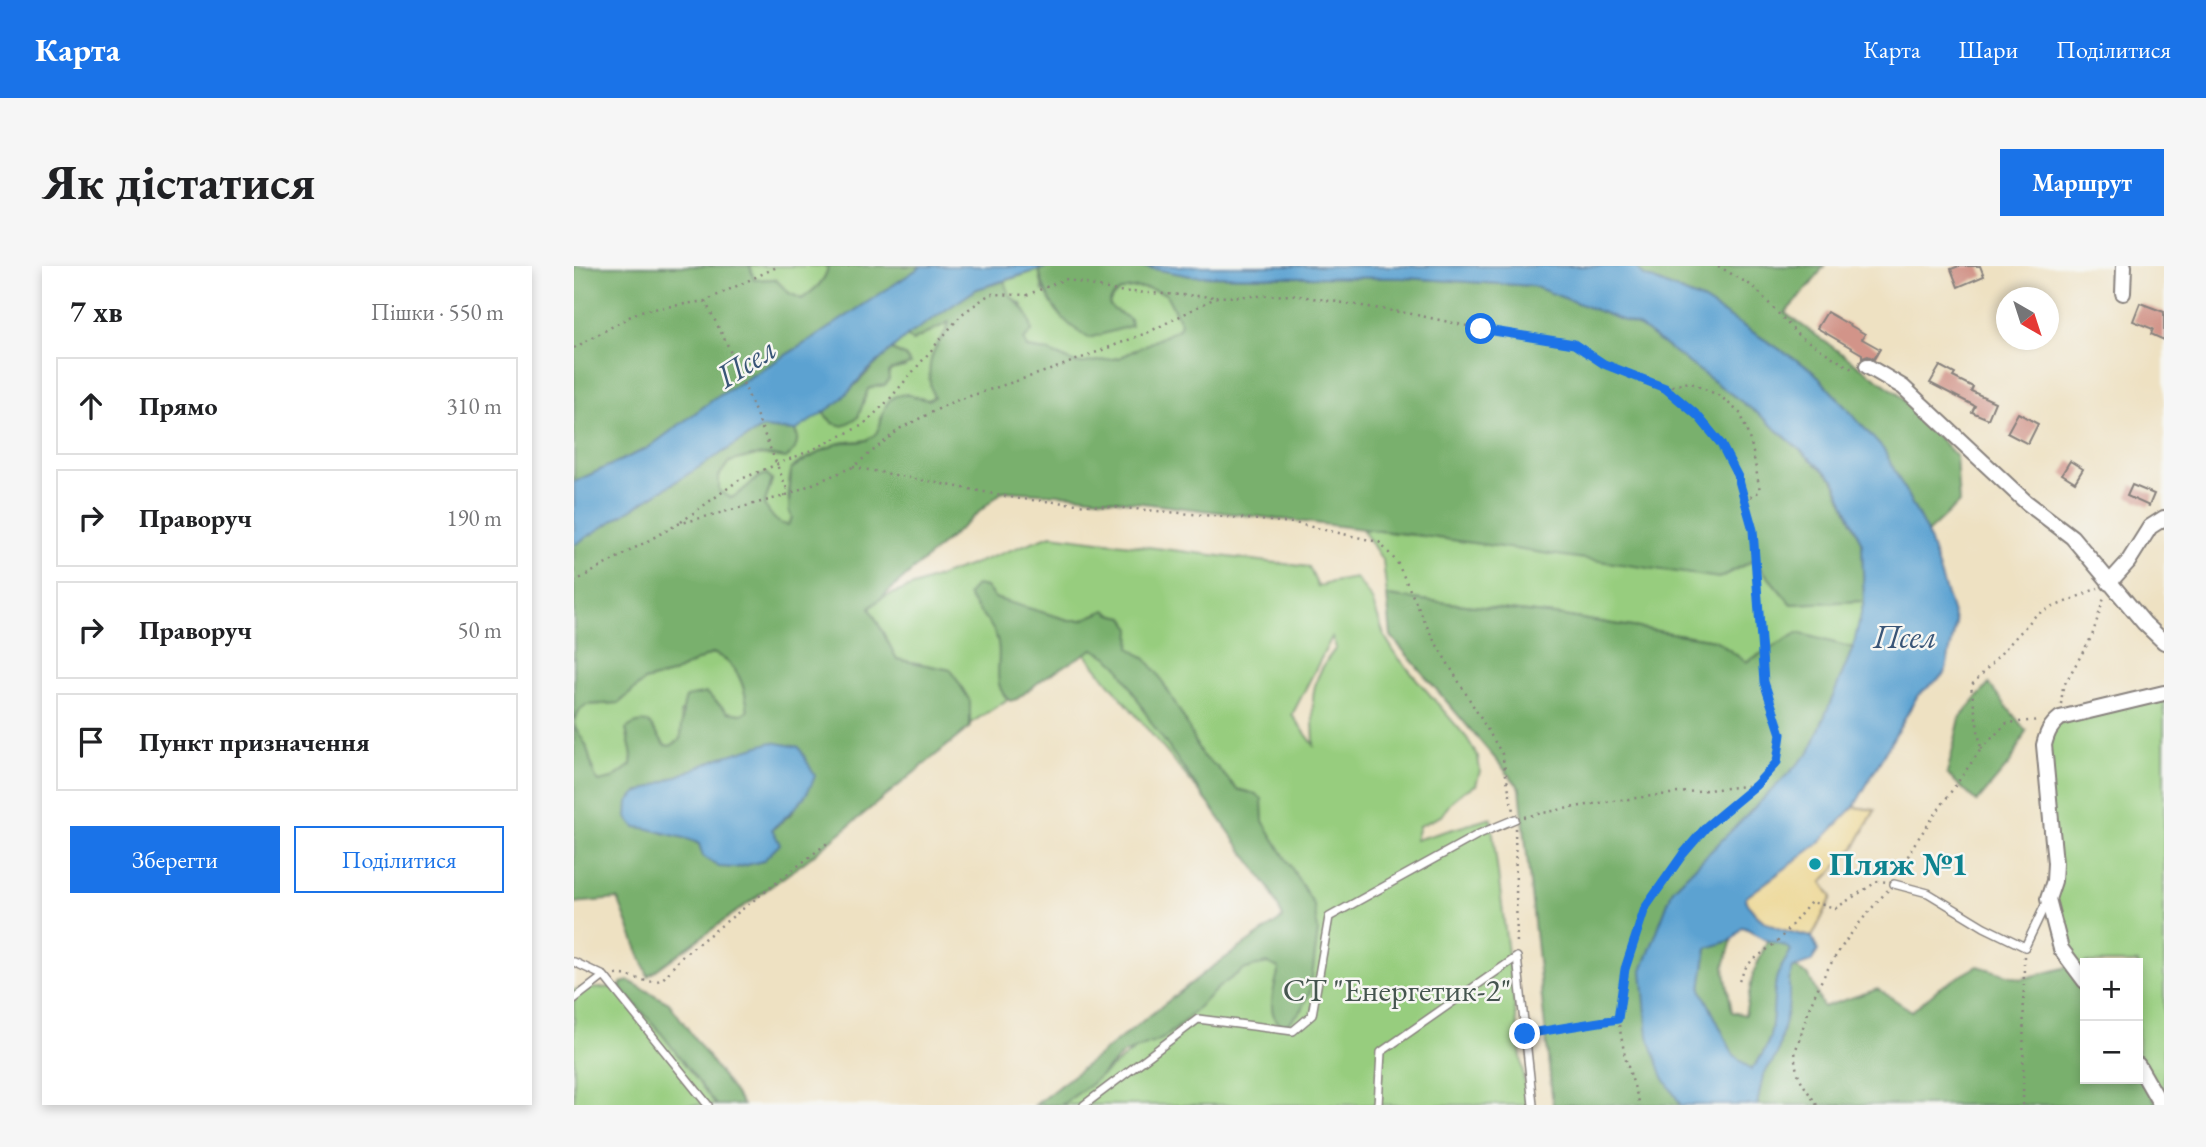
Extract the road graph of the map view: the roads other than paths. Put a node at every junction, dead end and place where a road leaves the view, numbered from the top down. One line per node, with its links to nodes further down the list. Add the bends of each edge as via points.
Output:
1 (2124, 266): 2 (street)
2 (2123, 293)
3 (1867, 366): 5 (street, via 1903,387 2026,502 2072,537)
4 (2164, 519): 5 (street, via 2150,527)
5 (2109, 583): 6 (street)
6 (2164, 642)
7 (2164, 693): 10 (street, via 2060,718 2052,725 2044,746 2055,863)
8 (1515, 819): 17 (lane, via 1479,834 1329,917 1312,1015 1293,1031 1198,1019)
9 (1894, 884): 10 (lane, via 1928,892 2025,947)
10 (2048, 899): 12 (street, via 2061,949)
11 (574, 962): 13 (lane)
12 (2080, 974)
13 (604, 976): 14 (lane); 16 (lane)
14 (574, 999)
15 (2143, 1074): 20 (street)
16 (708, 1105)
17 (1084, 1105)
18 (1378, 1105): 19 (lane, via 1381,1052 1517,957)
19 (1533, 1105)
20 (2161, 1105)

